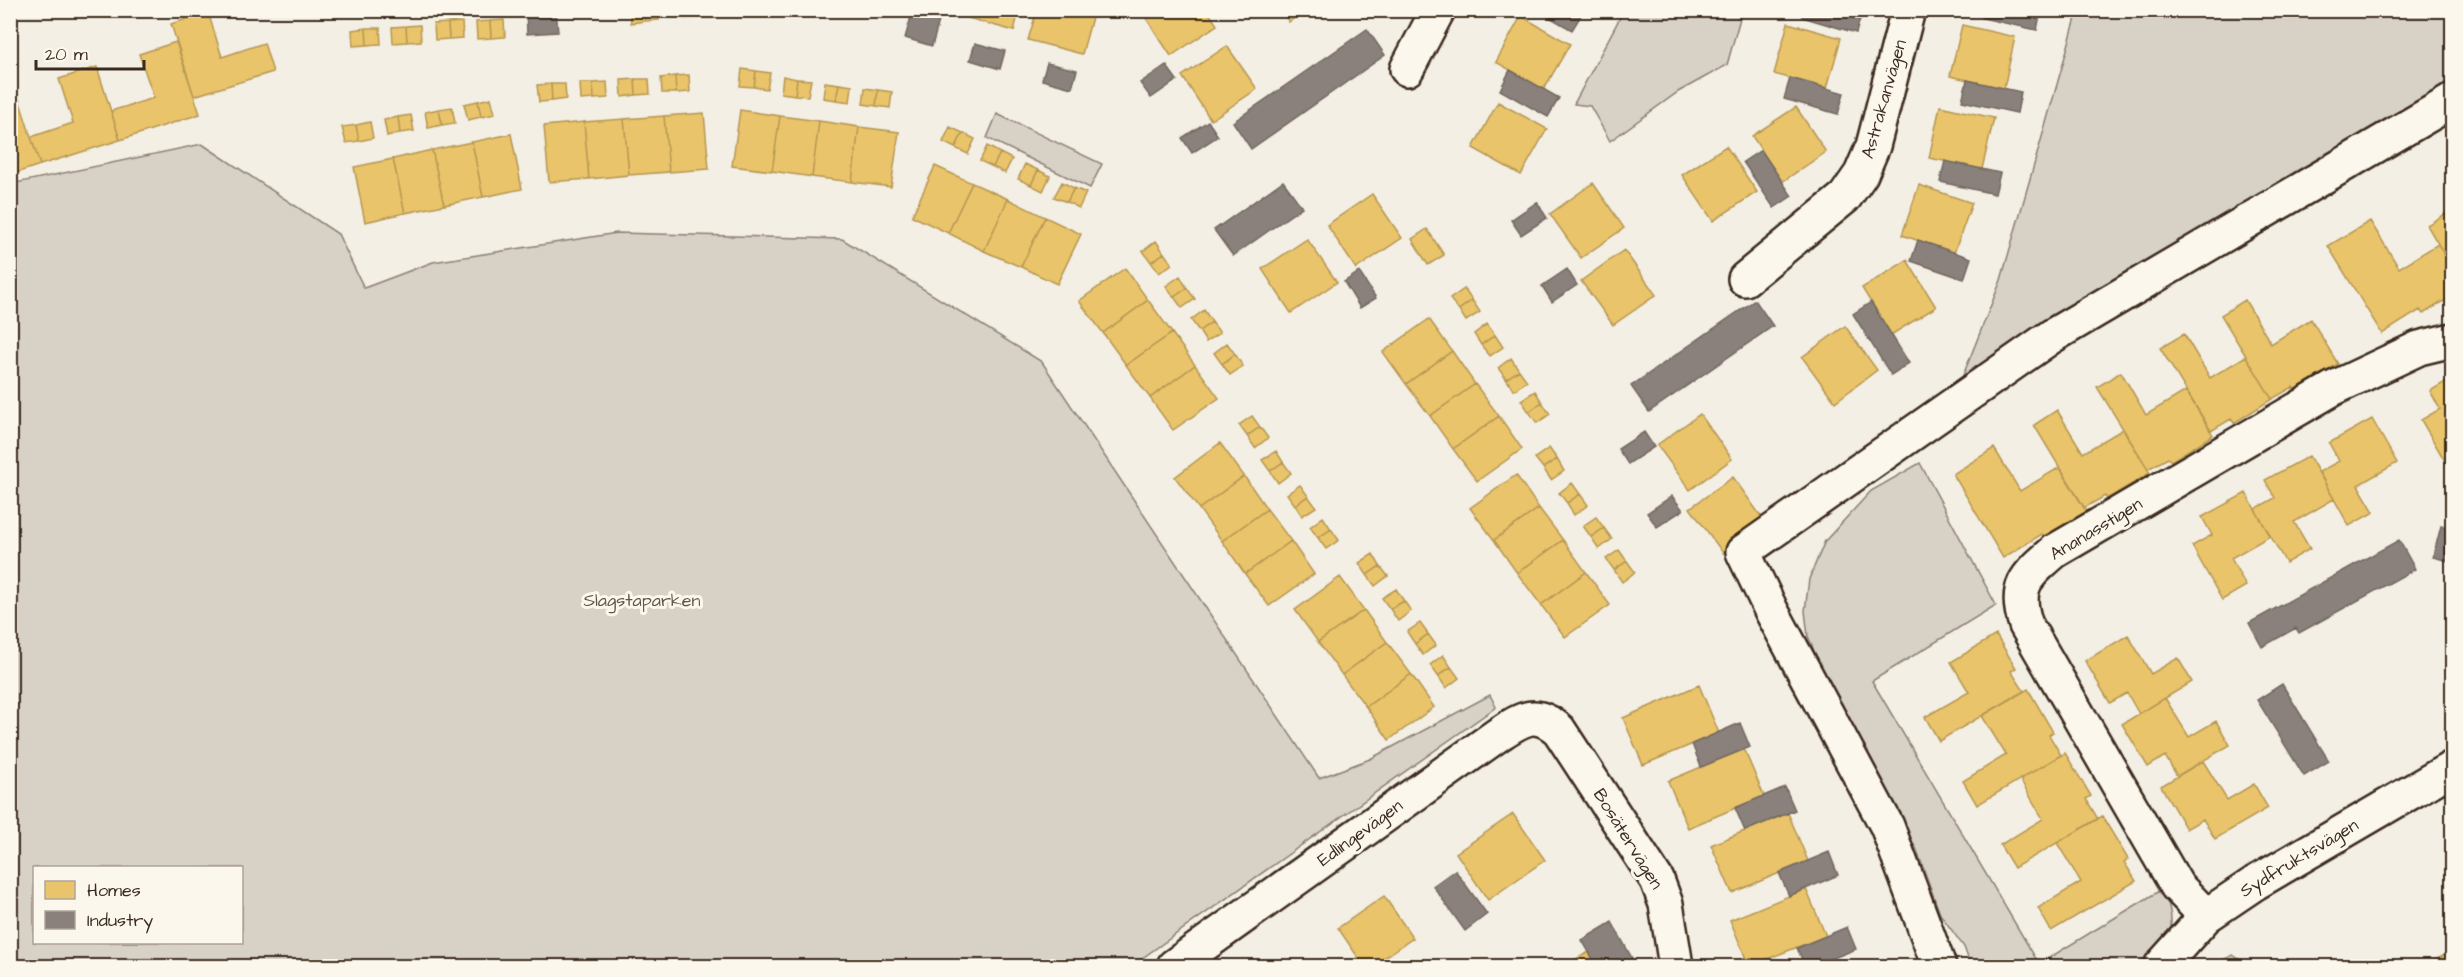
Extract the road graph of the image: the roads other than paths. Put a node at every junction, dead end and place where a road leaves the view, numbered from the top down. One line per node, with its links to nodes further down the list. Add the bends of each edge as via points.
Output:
1 (1438, 10): 3 (street)
2 (1908, 10): 5 (street, Astrakanvägen, via 1873,146 1861,174 1845,197)
3 (1407, 69)
4 (2452, 101): 12 (street, via 2052,336 1743,552 1887,826)
5 (1745, 279)
6 (2452, 340): 9 (street, Ananasstigen, via 2419,348 2332,389 2055,551 2023,585 2019,604 2026,625 2177,886)
7 (1552, 724): 10 (street, Edlingevägen, via 1538,717 1525,718 1499,734); 11 (street, Bosätervägen, via 1657,879 1666,904)
8 (2452, 768): 9 (street, Sydfruktsvägen, via 2254,883)
9 (2206, 916): 13 (street, Sydfruktsvägen)
10 (1174, 966)
11 (1676, 966)
12 (1939, 966)
13 (2161, 966)

